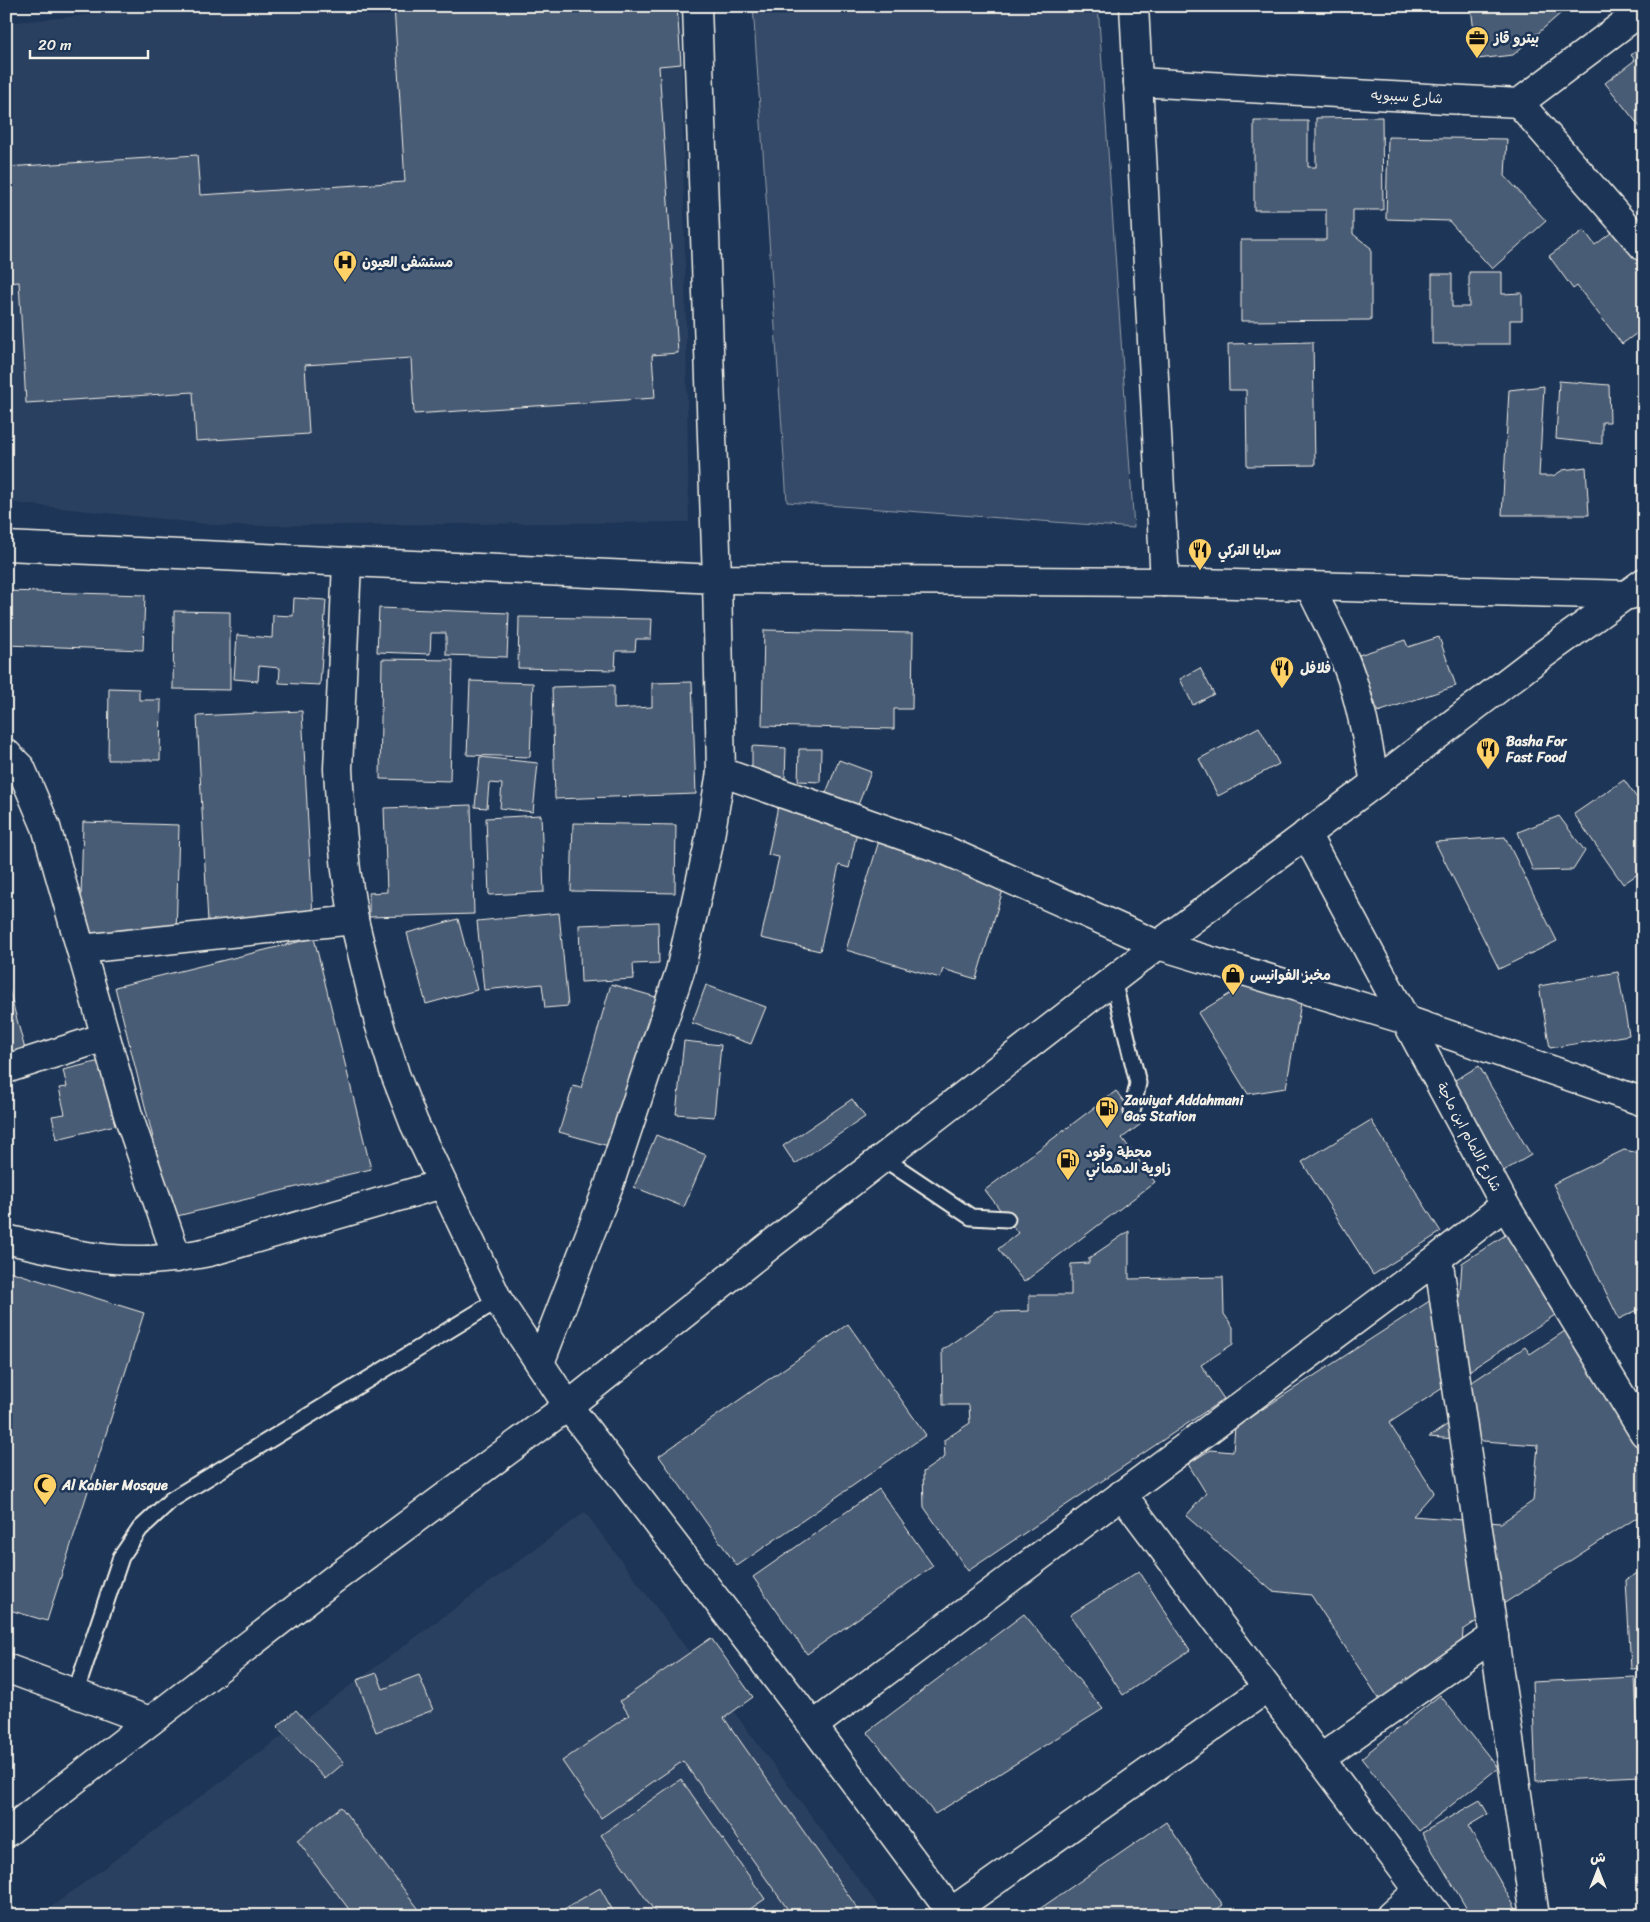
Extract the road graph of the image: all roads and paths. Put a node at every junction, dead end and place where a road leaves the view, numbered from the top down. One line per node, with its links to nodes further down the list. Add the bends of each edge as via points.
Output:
1 (697, 6): 9 (street)
2 (1134, 6): 4 (street)
3 (1632, 12): 5 (street)
4 (1138, 82): 5 (street, شارع سيبويه); 10 (street)
5 (1519, 103): 6 (street)
6 (1644, 247)
7 (6, 546): 8 (street)
8 (347, 562): 9 (street); 17 (street, via 338,769)
9 (717, 579): 10 (street); 14 (street)
10 (1165, 582): 11 (street)
11 (1310, 587): 12 (street); 15 (street, via 1354,683)
12 (1638, 591): 15 (street, via 1537,659)
13 (6, 753): 19 (street, via 21,768 46,827)
14 (721, 772): 18 (street, via 947,851); 34 (street, via 708,848 680,971 609,1185)
15 (1375, 783): 16 (street)
16 (1306, 834): 18 (street); 21 (street, شارع الامام ابن ماجة)
17 (354, 920): 19 (street); 27 (street, via 395,1074)
18 (1158, 945): 20 (street); 21 (street)
19 (81, 949): 22 (street)
20 (1113, 980): 25 (lane, via 1138,1083); 26 (street)
21 (1406, 1020): 24 (street); 28 (street, شارع الامام ابن ماجة)
22 (105, 1037): 23 (street); 31 (street)
23 (6, 1069)
24 (1644, 1102)
25 (1132, 1112)
26 (883, 1158): 29 (lane, via 971,1218); 35 (street)
27 (442, 1184): 31 (street, via 209,1252); 33 (street)
28 (1506, 1205): 32 (street); 36 (street, شارع الامام ابن ماجة)
29 (1007, 1219)
30 (6, 1239): 31 (street, via 107,1259)
31 (177, 1258)
32 (1438, 1258): 37 (street); 38 (street)
33 (498, 1300): 34 (street); 41 (lane, via 171,1500 140,1529 121,1557)
34 (540, 1363): 35 (street)
35 (568, 1406): 42 (street, via 334,1578); 43 (street)
36 (1644, 1434)
37 (1122, 1494): 40 (street); 43 (street)
38 (1494, 1636): 44 (street); 50 (street)
39 (6, 1668): 41 (street)
40 (1267, 1688): 44 (street); 47 (street)
41 (75, 1694): 42 (street)
42 (150, 1721): 45 (street)
43 (813, 1726): 47 (street)
44 (1320, 1759): 46 (street)
45 (6, 1833)
46 (1418, 1890): 48 (street); 49 (street)
47 (952, 1914)
48 (1390, 1916)
49 (1438, 1916)
50 (1535, 1916)

